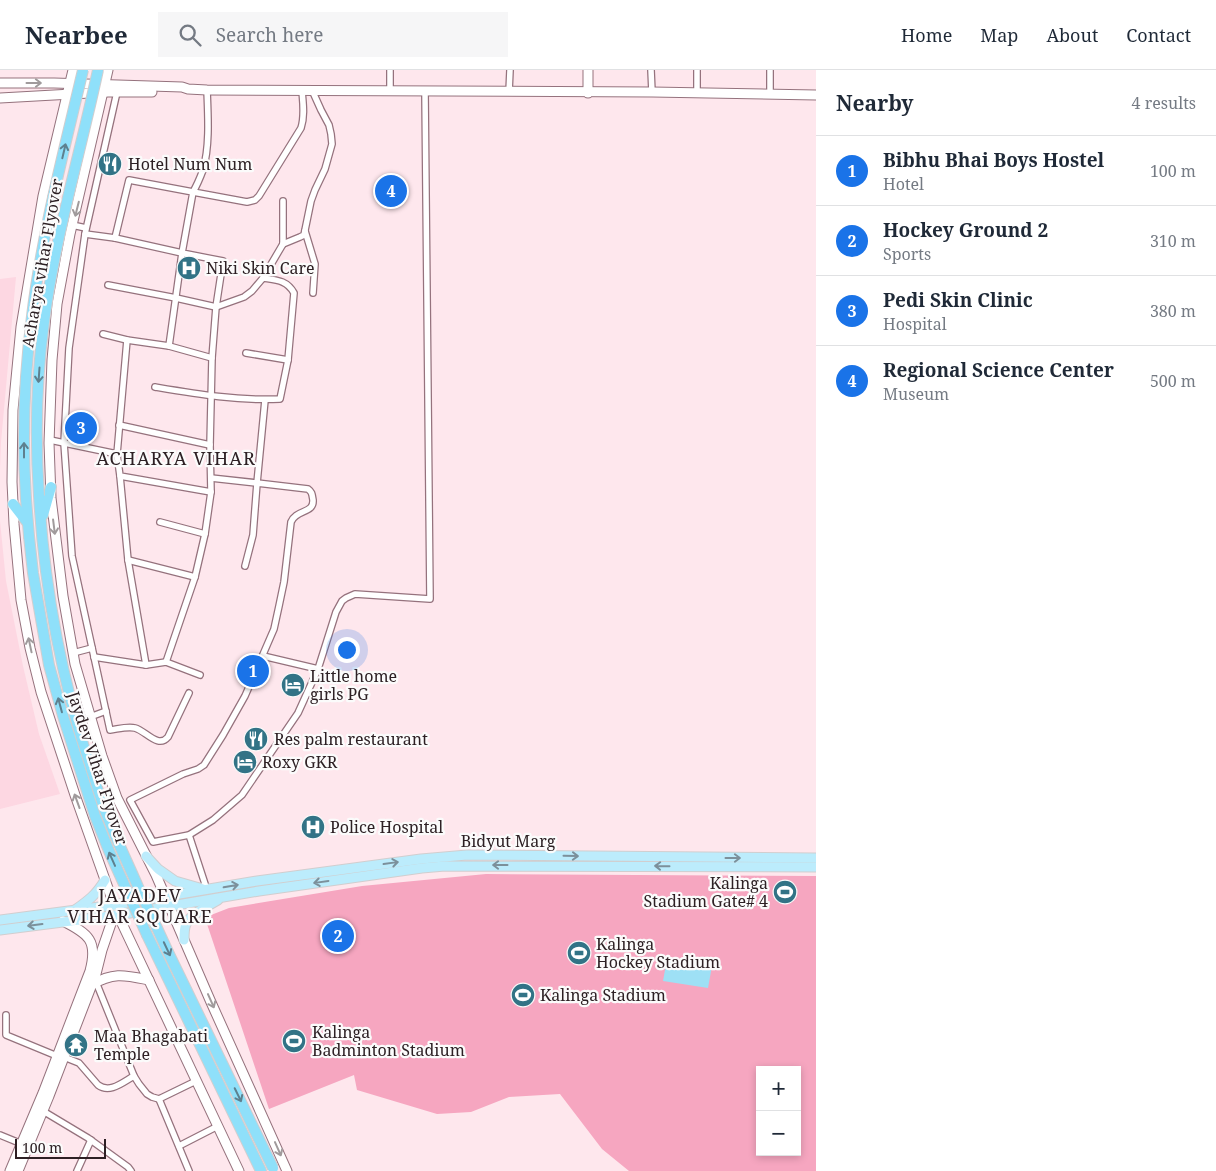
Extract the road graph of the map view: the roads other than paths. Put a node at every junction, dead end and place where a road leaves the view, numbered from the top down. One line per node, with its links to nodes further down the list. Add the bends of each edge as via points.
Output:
1 (73, 70): 12 (street)
2 (83, 70): 65 (highway, Acharya vihar Flyover, one-way to 2, bridge, via 24,417 32,315 44,241)
3 (98, 70): 66 (highway, Acharya vihar Flyover, one-way to 66, bridge, via 44,320 36,425)
4 (108, 70): 13 (street)
5 (390, 70): 18 (street)
6 (510, 70): 21 (street)
7 (588, 70): 23 (street)
8 (651, 70): 22 (street)
9 (697, 70): 24 (street)
10 (770, 70): 25 (street)
11 (0, 82): 12 (street, one-way to 12)
12 (69, 83): 13 (street); 26 (street)
13 (103, 88): 14 (street, via 182,87); 19 (street); 26 (street); 30 (street)
14 (188, 90): 15 (street); 19 (street)
15 (207, 90): 17 (street); 31 (street, via 206,154)
16 (312, 90): 17 (street); 18 (street); 35 (street, via 329,126 332,144 315,190)
17 (302, 91): 31 (street, via 301,128 255,200 247,202)
18 (390, 91): 20 (street)
19 (117, 92): 34 (street)
20 (425, 92): 21 (street); 77 (street, via 430,599 355,594 346,598 336,612)
21 (509, 92): 23 (street)
22 (652, 92): 23 (street); 24 (street)
23 (588, 93)
24 (697, 94): 25 (street)
25 (770, 94): 27 (street)
26 (67, 95): 28 (street); 29 (street)
27 (816, 95)
28 (0, 98)
29 (63, 112): 30 (street, via 90,119); 63 (street, via 43,196 21,328 13,402)
30 (94, 129): 33 (street, one-way to 33)
31 (193, 192): 36 (street, via 129,180); 38 (street)
32 (282, 200): 37 (street)
33 (72, 225): 34 (street); 54 (street, via 57,304)
34 (85, 231): 36 (street); 55 (street, via 69,348)
35 (305, 231): 37 (street, via 300,237); 41 (street, via 315,264)
36 (115, 238): 38 (street)
37 (283, 244): 39 (street)
38 (182, 253): 42 (street); 43 (street, via 223,261)
39 (263, 278): 43 (street, via 244,297); 49 (street, via 288,284 294,293)
40 (108, 285): 42 (street)
41 (313, 293)
42 (176, 298): 43 (street); 46 (street)
43 (216, 307): 48 (street)
44 (103, 334): 45 (street)
45 (127, 340): 46 (street); 53 (street)
46 (169, 346): 48 (street)
47 (246, 353): 49 (street)
48 (212, 358): 51 (street)
49 (288, 360): 52 (street, via 280,399)
50 (155, 387): 51 (street)
51 (212, 396): 52 (street); 56 (street)
52 (265, 400): 60 (street)
53 (119, 425): 56 (street); 57 (street)
54 (50, 440): 55 (street); 61 (street)
55 (64, 443): 57 (street); 71 (street, via 72,556)
56 (210, 445): 59 (street)
57 (117, 454): 58 (street)
58 (120, 476): 62 (street); 68 (street)
59 (211, 478): 60 (street); 62 (street)
60 (257, 483): 69 (street, via 253,535); 73 (street, via 308,489 312,493 313,504 310,509 295,515 291,522 280,606)
61 (51, 487): 66 (highway); 72 (street, one-way to 72)
62 (212, 492): 67 (street)
63 (13, 504): 65 (highway); 86 (street, one-way to 63, via 41,692 30,648 21,600)
64 (160, 522): 67 (street)
65 (28, 523): 119 (highway, Jaydev Vihar Flyover, one-way to 65, bridge, via 143,927 94,816 50,665 33,572)
66 (41, 529): 113 (highway, Jaydev Vihar Flyover, one-way to 113, bridge, via 44,567 61,662 103,806 169,954)
67 (205, 534): 70 (street)
68 (128, 560): 70 (street); 76 (street)
69 (245, 566)
70 (195, 577): 75 (street)
71 (92, 648): 72 (street); 74 (street)
72 (73, 653): 81 (street)
73 (263, 656): 77 (street); 82 (street, via 240,704 204,765 130,800 153,842)
74 (94, 657): 76 (street); 80 (street)
75 (166, 662): 76 (street); 78 (street)
76 (146, 665)
77 (318, 668): 82 (street, via 298,713 242,795)
78 (200, 675)
79 (189, 693): 80 (street, via 168,737 161,742 133,727 110,730)
80 (106, 711): 81 (street)
81 (90, 717): 83 (street, via 117,798)
82 (189, 835): 87 (street)
83 (146, 856): 87 (main road, via 175,881); 88 (street)
84 (816, 858): 87 (main road, Bidyut Marg, one-way to 84, via 467,855)
85 (816, 867): 89 (main road, Bidyut Marg, one-way to 89, via 445,866)
86 (105, 880): 90 (street); 92 (main road, via 96,894)
87 (207, 890): 88 (main road, Bidyut Marg)
88 (165, 897): 90 (main road, Bidyut Marg); 91 (street)
89 (223, 897): 91 (main road, Bidyut Marg); 97 (main road, via 188,921)
90 (114, 905): 92 (main road, Bidyut Marg)
91 (169, 907): 93 (main road, Bidyut Marg); 97 (street)
92 (72, 911): 94 (main road, Bidyut Marg)
93 (116, 915): 95 (main road, Bidyut Marg); 98 (street); 99 (street)
94 (0, 920)
95 (63, 921): 96 (main road, Bidyut Marg, one-way to 96); 101 (street, via 87,937 93,957)
96 (0, 930)
97 (184, 940): 120 (street, one-way to 120)
98 (149, 980): 99 (street, via 118,975); 103 (street)
99 (94, 983): 101 (street); 102 (street)
100 (6, 1015): 101 (street, via 6,1035)
101 (61, 1056): 102 (street, via 79,1063 98,1085 106,1089); 105 (street); 109 (street)
102 (134, 1076): 104 (street, via 148,1094)
103 (196, 1081): 104 (street); 106 (street)
104 (160, 1099): 110 (street)
105 (43, 1111): 108 (street); 112 (street)
106 (218, 1126): 110 (street); 118 (street)
107 (0, 1135): 109 (street)
108 (92, 1140): 111 (street); 114 (street)
109 (22, 1144): 112 (street)
110 (179, 1146): 117 (street)
111 (125, 1164): 115 (street); 116 (street)
112 (15, 1169)
113 (273, 1169)
114 (77, 1171)
115 (122, 1171)
116 (131, 1171)
117 (189, 1171)
118 (238, 1171)
119 (261, 1171)
120 (287, 1171)

